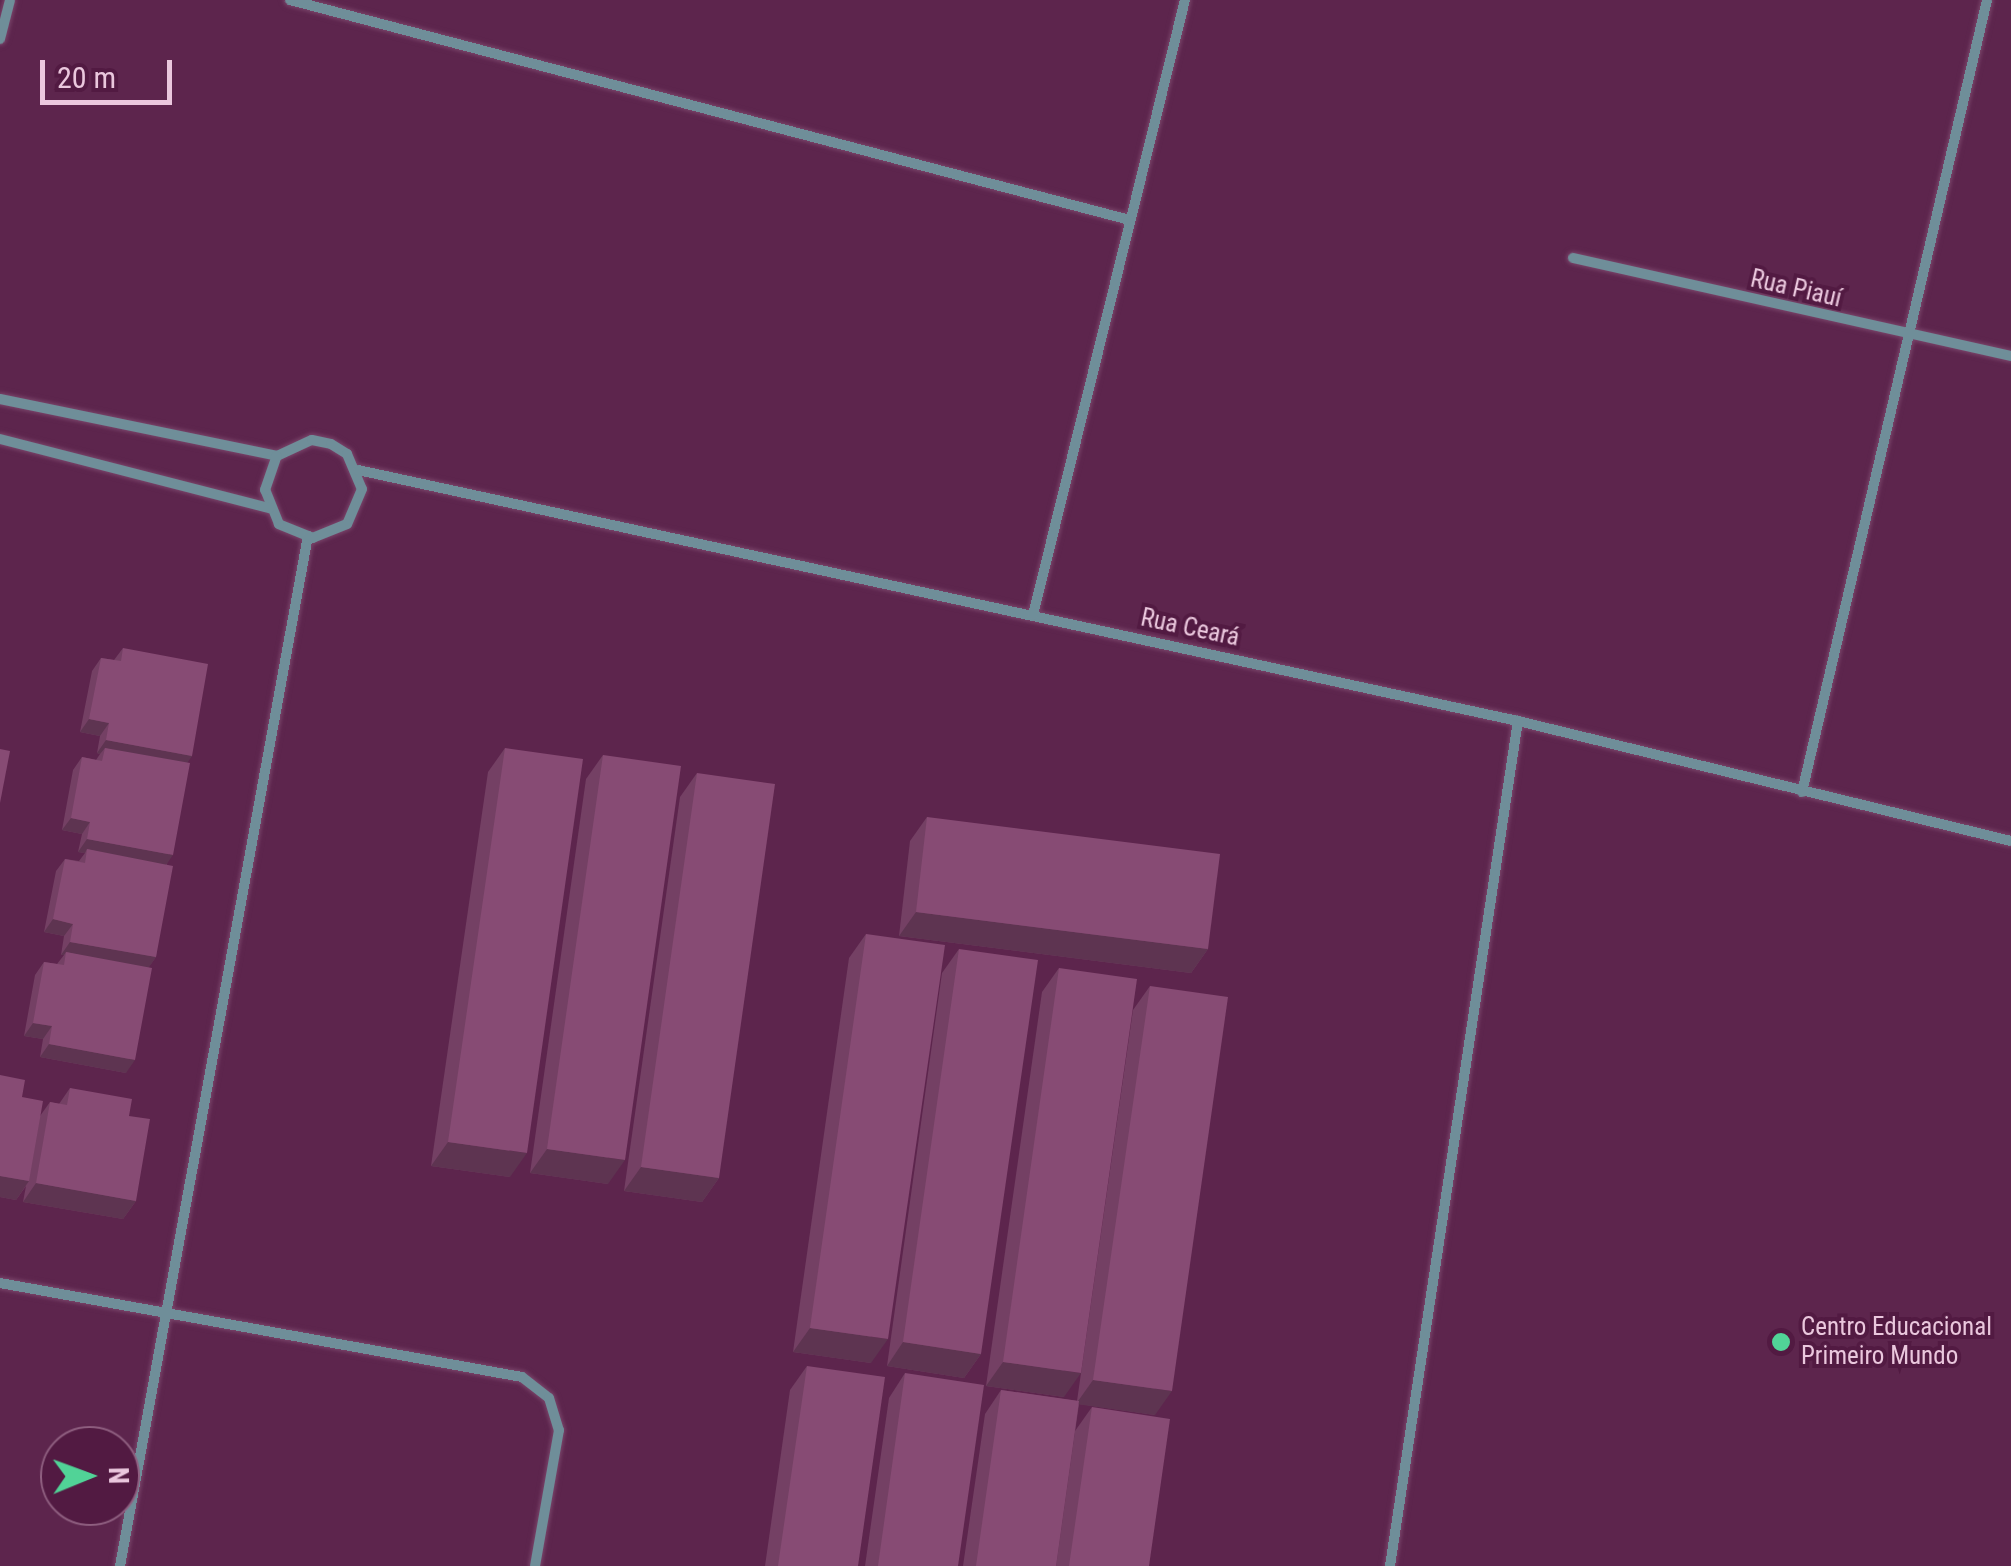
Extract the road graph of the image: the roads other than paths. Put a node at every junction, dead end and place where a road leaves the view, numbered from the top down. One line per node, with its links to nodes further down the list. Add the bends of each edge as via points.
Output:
1 (10, 0): 5 (street)
2 (290, 0): 6 (street)
3 (1185, 0): 6 (street)
4 (1987, 0): 8 (street)
5 (0, 39)
6 (1130, 220): 16 (street)
7 (1573, 258): 8 (street, Rua Piauí)
8 (1907, 336): 9 (street, Rua Piauí); 18 (street)
9 (2011, 356)
10 (0, 399): 12 (street)
11 (0, 439): 14 (street)
12 (277, 456): 13 (street, via 312,440 331,444); 14 (street)
13 (358, 470): 15 (street, via 362,489 347,524); 16 (street, Rua Ceará)
14 (270, 508): 15 (street)
15 (308, 536): 21 (street)
16 (1033, 615): 17 (street, Rua Ceará)
17 (1518, 721): 18 (street, Rua Ceará); 24 (street)
18 (1802, 792): 19 (street, Rua Ceará)
19 (2011, 841)
20 (0, 1283): 21 (street)
21 (165, 1312): 22 (street); 23 (street, via 522,1377 550,1398 559,1430)
22 (120, 1566)
23 (535, 1566)
24 (1390, 1566)

